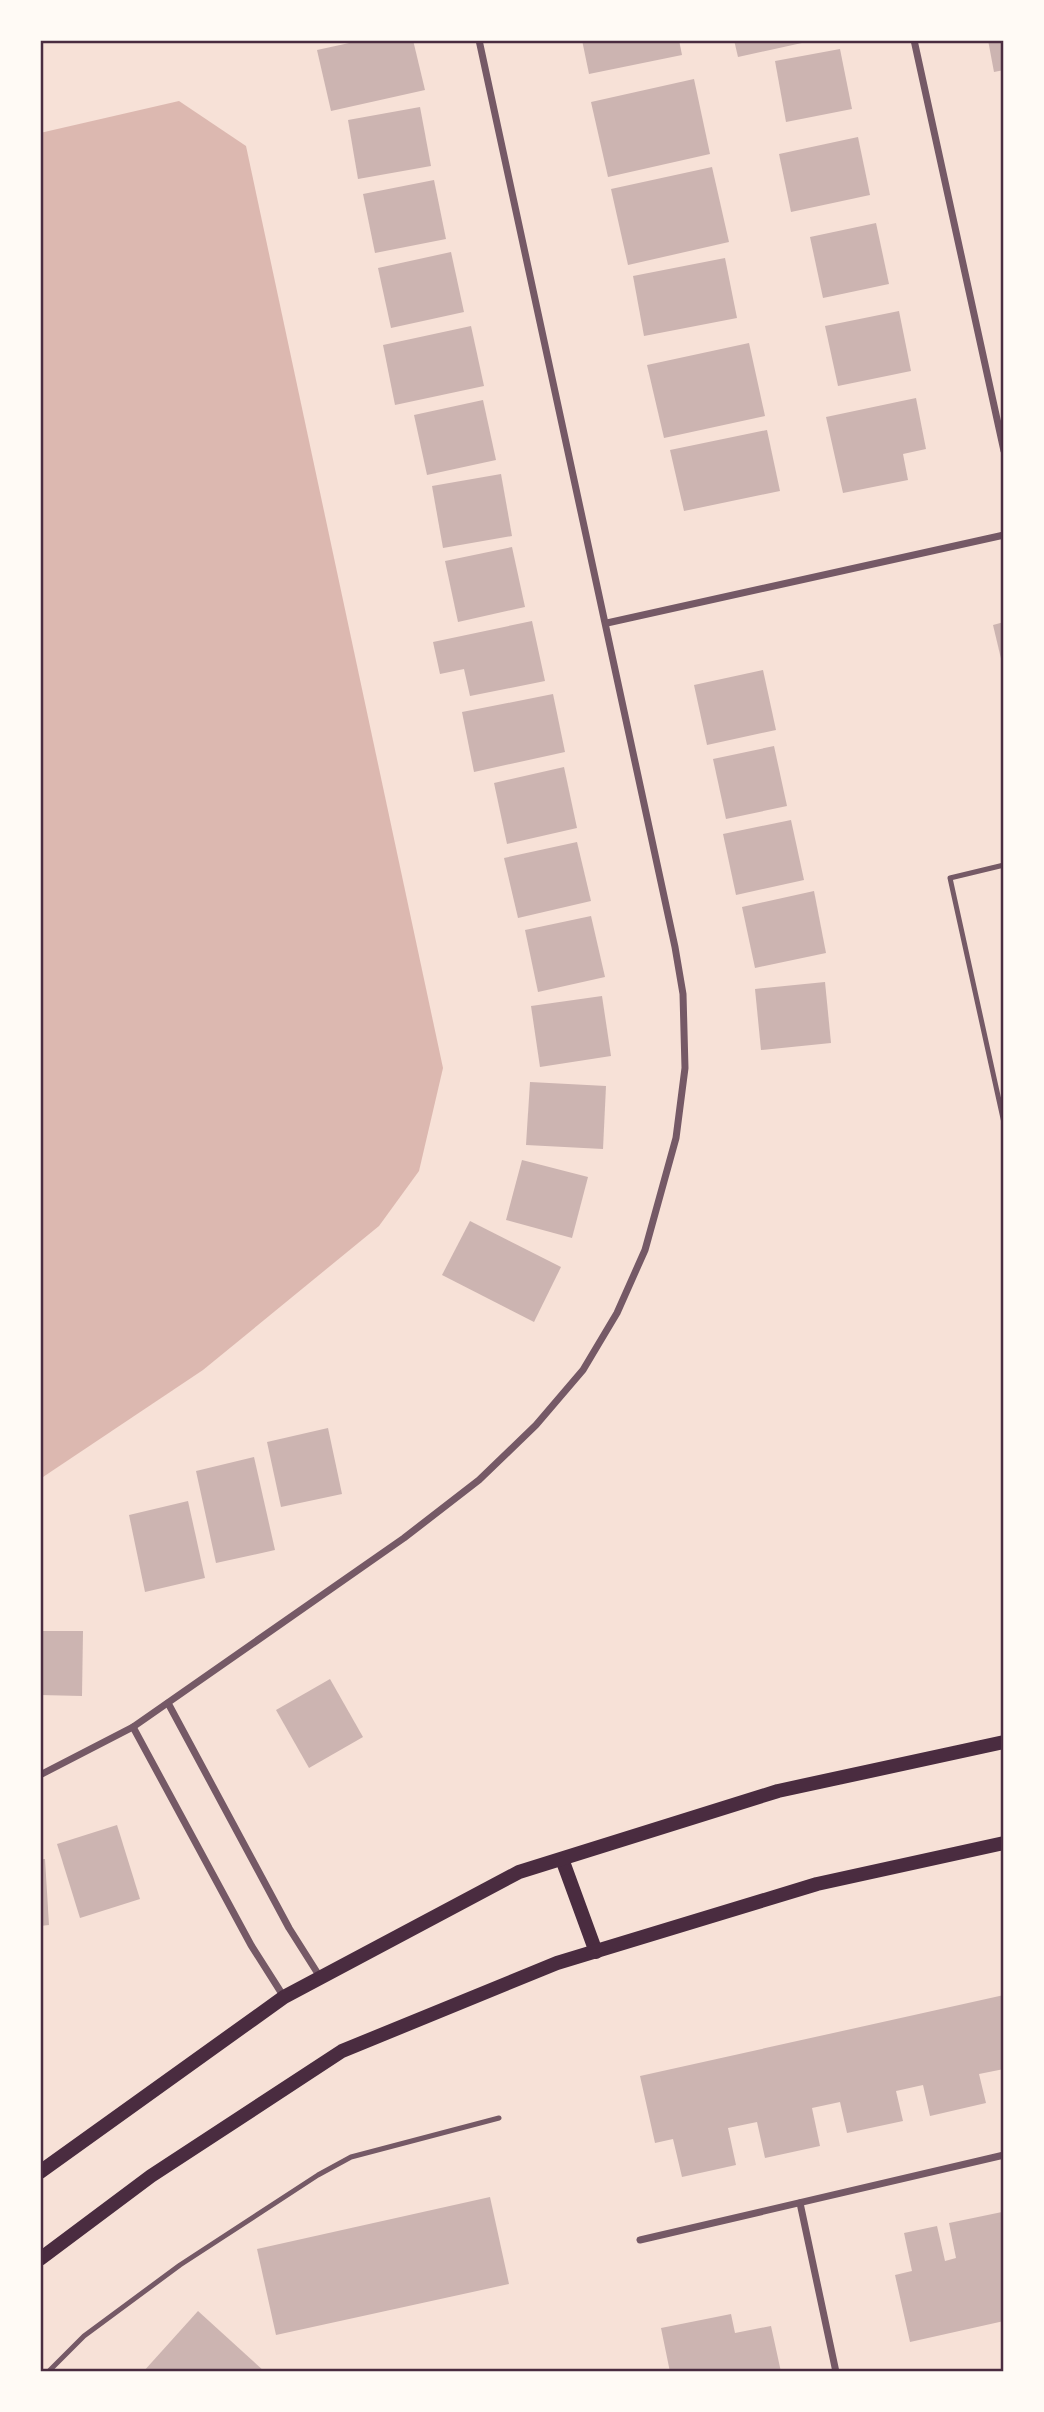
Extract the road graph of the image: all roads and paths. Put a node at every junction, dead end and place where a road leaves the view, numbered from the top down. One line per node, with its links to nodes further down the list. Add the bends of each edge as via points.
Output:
1 (479, 40): 5 (street)
2 (914, 40): 3 (street)
3 (1004, 451)
4 (1004, 534): 5 (street)
5 (607, 622): 8 (street, via 683,994 685,1068 676,1138 645,1250 617,1313 583,1370 536,1425 479,1480)
6 (1004, 865): 7 (lane, via 950,878)
7 (1004, 1123)
8 (168, 1703): 9 (street); 15 (street)
9 (133, 1727): 11 (street); 16 (street)
10 (1004, 1742): 13 (main road, via 779,1791)
11 (40, 1775)
12 (1004, 1843): 14 (main road, via 817,1884)
13 (562, 1859): 14 (main road); 15 (main road, via 519,1872)
14 (596, 1952): 22 (main road, via 557,1963 342,2051 151,2176)
15 (320, 1977): 16 (main road)
16 (284, 1997): 19 (main road)
17 (499, 2118): 23 (lane, via 351,2157 318,2175 180,2265 84,2336)
18 (1004, 2155): 20 (street)
19 (40, 2172)
20 (800, 2203): 21 (street); 24 (street)
21 (640, 2240)
22 (40, 2259)
23 (48, 2372)
24 (836, 2372)

